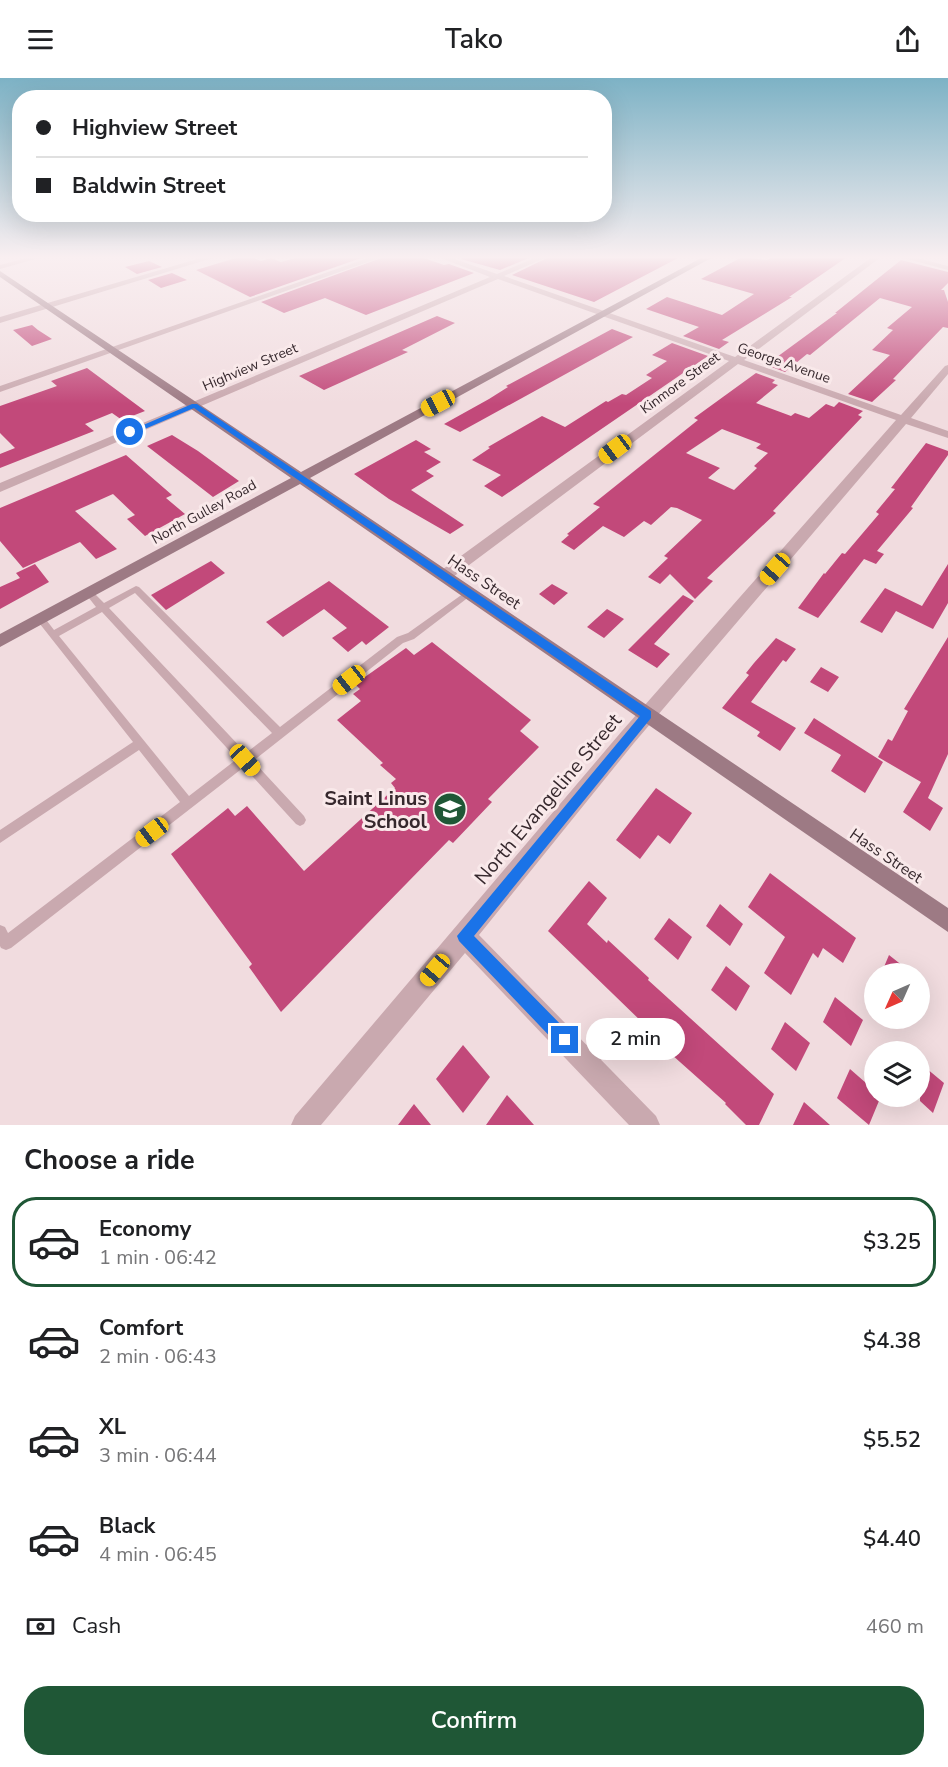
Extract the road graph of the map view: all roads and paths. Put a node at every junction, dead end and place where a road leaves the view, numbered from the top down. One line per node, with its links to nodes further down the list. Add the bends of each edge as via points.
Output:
1 (48, 306): 8 (street); 9 (street, Hass Street)
2 (239, 306): 9 (street)
3 (427, 306): 13 (street, Highview Street)
4 (580, 306): 7 (street, George Avenue)
5 (618, 306): 7 (street, North Gulley Road)
6 (810, 306): 10 (street, Kinmore Street)
7 (603, 314): 10 (street, George Avenue); 16 (street, North Gulley Road)
8 (0, 320)
9 (113, 350): 12 (street); 13 (street, Hass Street)
10 (736, 360): 14 (street, George Avenue); 18 (street, Kinmore Street)
11 (948, 368): 14 (street, North Evangeline Street)
12 (0, 389)
13 (194, 405): 16 (street, Hass Street); 17 (street, Highview Street)
14 (905, 420): 15 (street, George Avenue); 25 (street, North Evangeline Street)
15 (948, 435)
16 (299, 478): 18 (street, Hass Street); 19 (street, North Gulley Road)
17 (0, 488)
18 (444, 576): 20 (street, Hass Street)
19 (89, 593): 21 (lane); 22 (street, North Gulley Road)
20 (470, 593): 25 (street, Hass Street); 26 (lane, via 400,640)
21 (104, 607): 23 (lane); 26 (lane, via 136,589); 28 (lane)
22 (41, 619): 23 (lane); 24 (street, North Gulley Road)
23 (54, 635): 27 (lane)
24 (0, 641)
25 (647, 715): 32 (street, Hass Street); 34 (street, North Evangeline Street)
26 (280, 734): 28 (lane)
27 (140, 743): 29 (lane); 31 (lane)
28 (245, 760): 29 (lane); 30 (lane)
29 (189, 804): 33 (lane, via 6,943)
30 (300, 820)
31 (0, 837)
32 (948, 921)
33 (0, 932)
34 (464, 936): 35 (street, North Evangeline Street); 36 (street)
35 (303, 1125)
36 (647, 1125)

